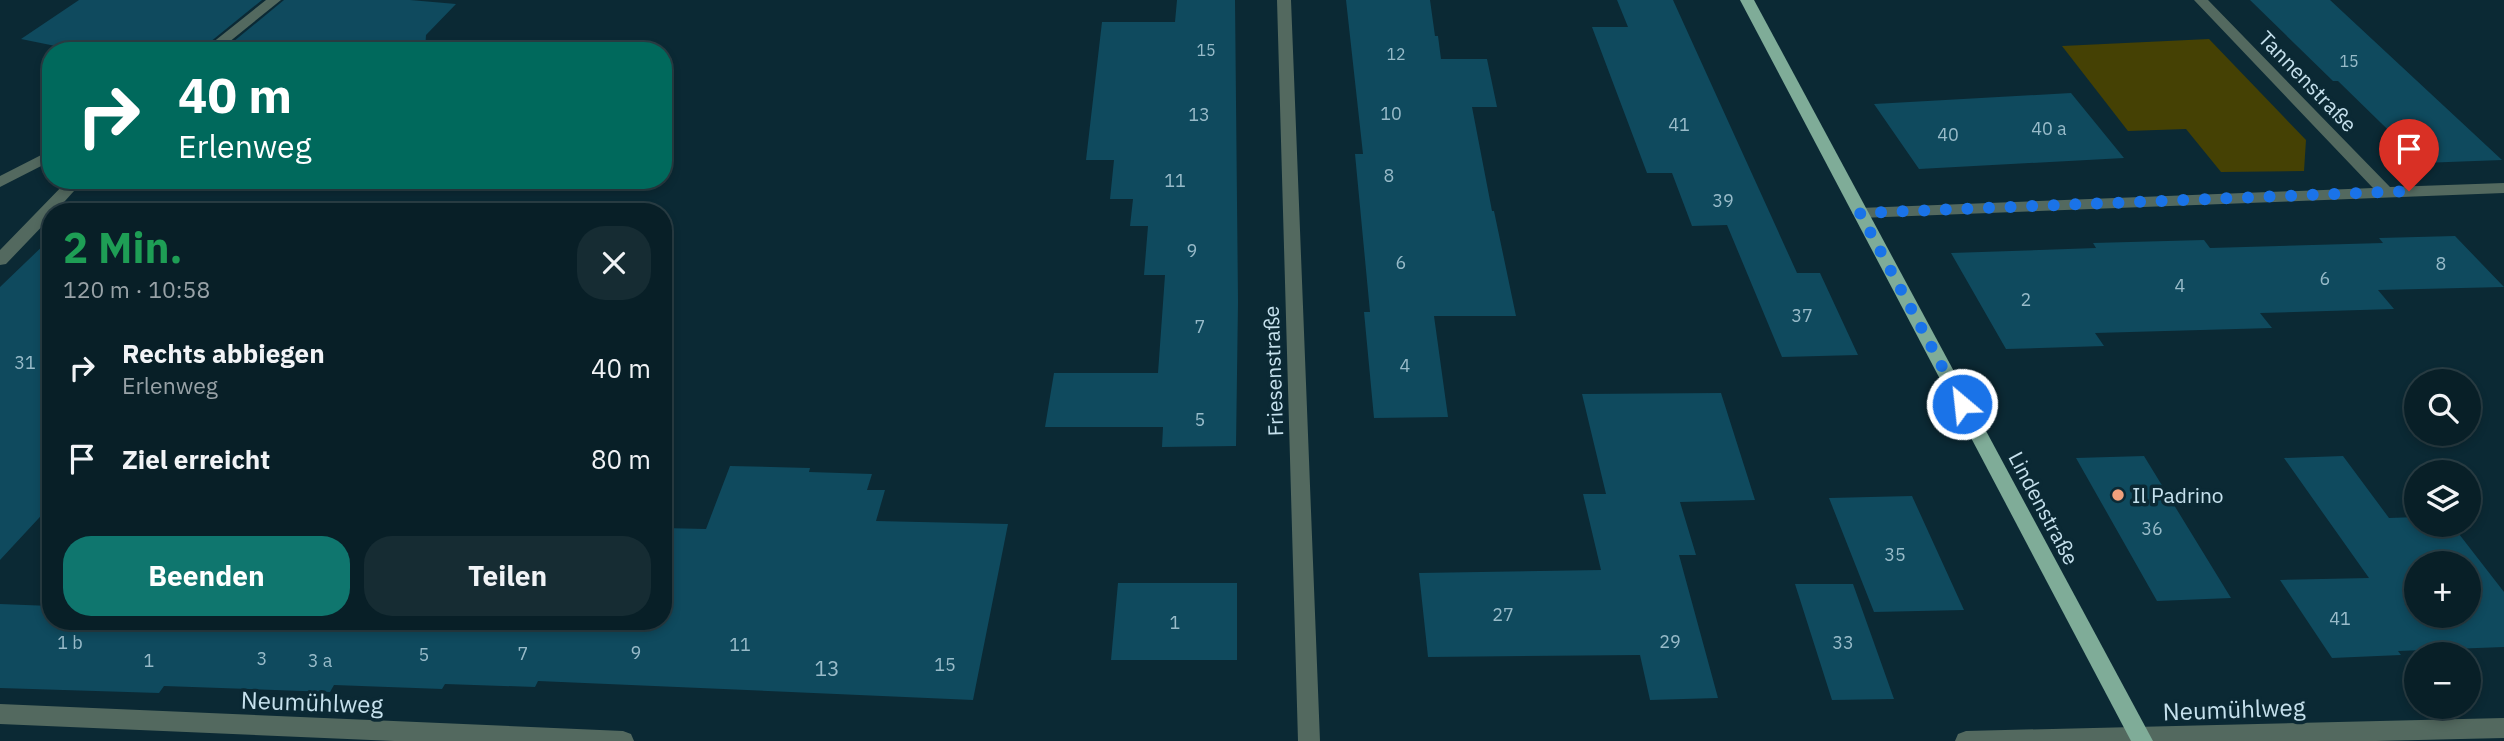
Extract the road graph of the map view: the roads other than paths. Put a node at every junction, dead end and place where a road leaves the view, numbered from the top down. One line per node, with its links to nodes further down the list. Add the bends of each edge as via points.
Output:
1 (274, 0): 5 (street)
2 (1284, 0): 19 (street, Friesenstraße)
3 (1747, 0): 12 (main road, Lindenstraße)
4 (2201, 0): 10 (street, Tannenstraße)
5 (220, 42)
6 (42, 160): 7 (street)
7 (0, 182)
8 (2504, 188): 10 (street)
9 (68, 189): 11 (street)
10 (2385, 191): 12 (street)
11 (55, 203)
12 (1860, 213): 17 (main road, Lindenstraße)
13 (42, 216): 14 (street)
14 (0, 260)
15 (0, 713): 18 (street, Neumühlweg)
16 (2504, 728): 17 (street, Neumühlweg)
17 (2141, 739): 20 (street, Neumühlweg)
18 (623, 741)
19 (1309, 741)
20 (1966, 741)

